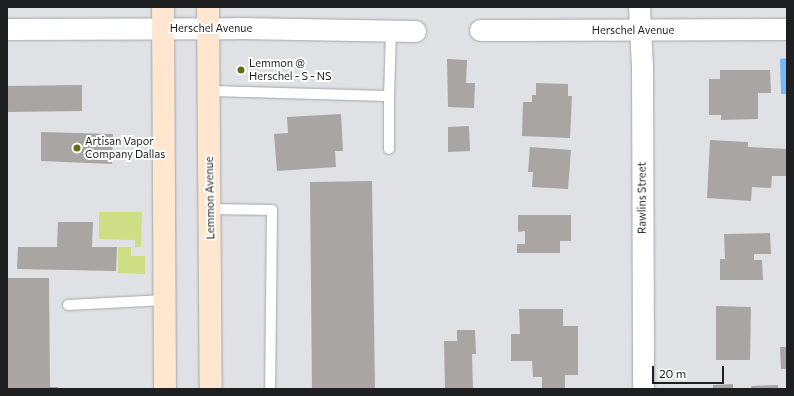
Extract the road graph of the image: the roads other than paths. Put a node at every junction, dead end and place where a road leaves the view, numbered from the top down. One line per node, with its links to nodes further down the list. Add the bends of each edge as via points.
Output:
1 (163, 7): 4 (main road)
2 (639, 7): 8 (street, Rawlins Street)
3 (208, 17): 4 (street, Herschel Avenue); 9 (street, Herschel Avenue); 11 (main road, Lemmon Avenue)
4 (163, 28): 5 (street, Herschel Avenue); 15 (main road)
5 (7, 29)
6 (787, 29): 8 (street, Herschel Avenue)
7 (480, 30): 8 (street, Herschel Avenue)
8 (640, 30): 20 (street, Rawlins Street)
9 (391, 31): 10 (street, Herschel Avenue); 12 (lane)
10 (415, 31)
11 (209, 91): 12 (lane); 14 (main road, Lemmon Avenue)
12 (389, 96): 13 (lane)
13 (389, 149)
14 (210, 209): 18 (main road, Lemmon Avenue); 19 (lane, via 272,210)
15 (165, 300): 16 (lane); 17 (main road)
16 (68, 305)
17 (165, 389)
18 (211, 389)
19 (270, 389)
20 (643, 389)

